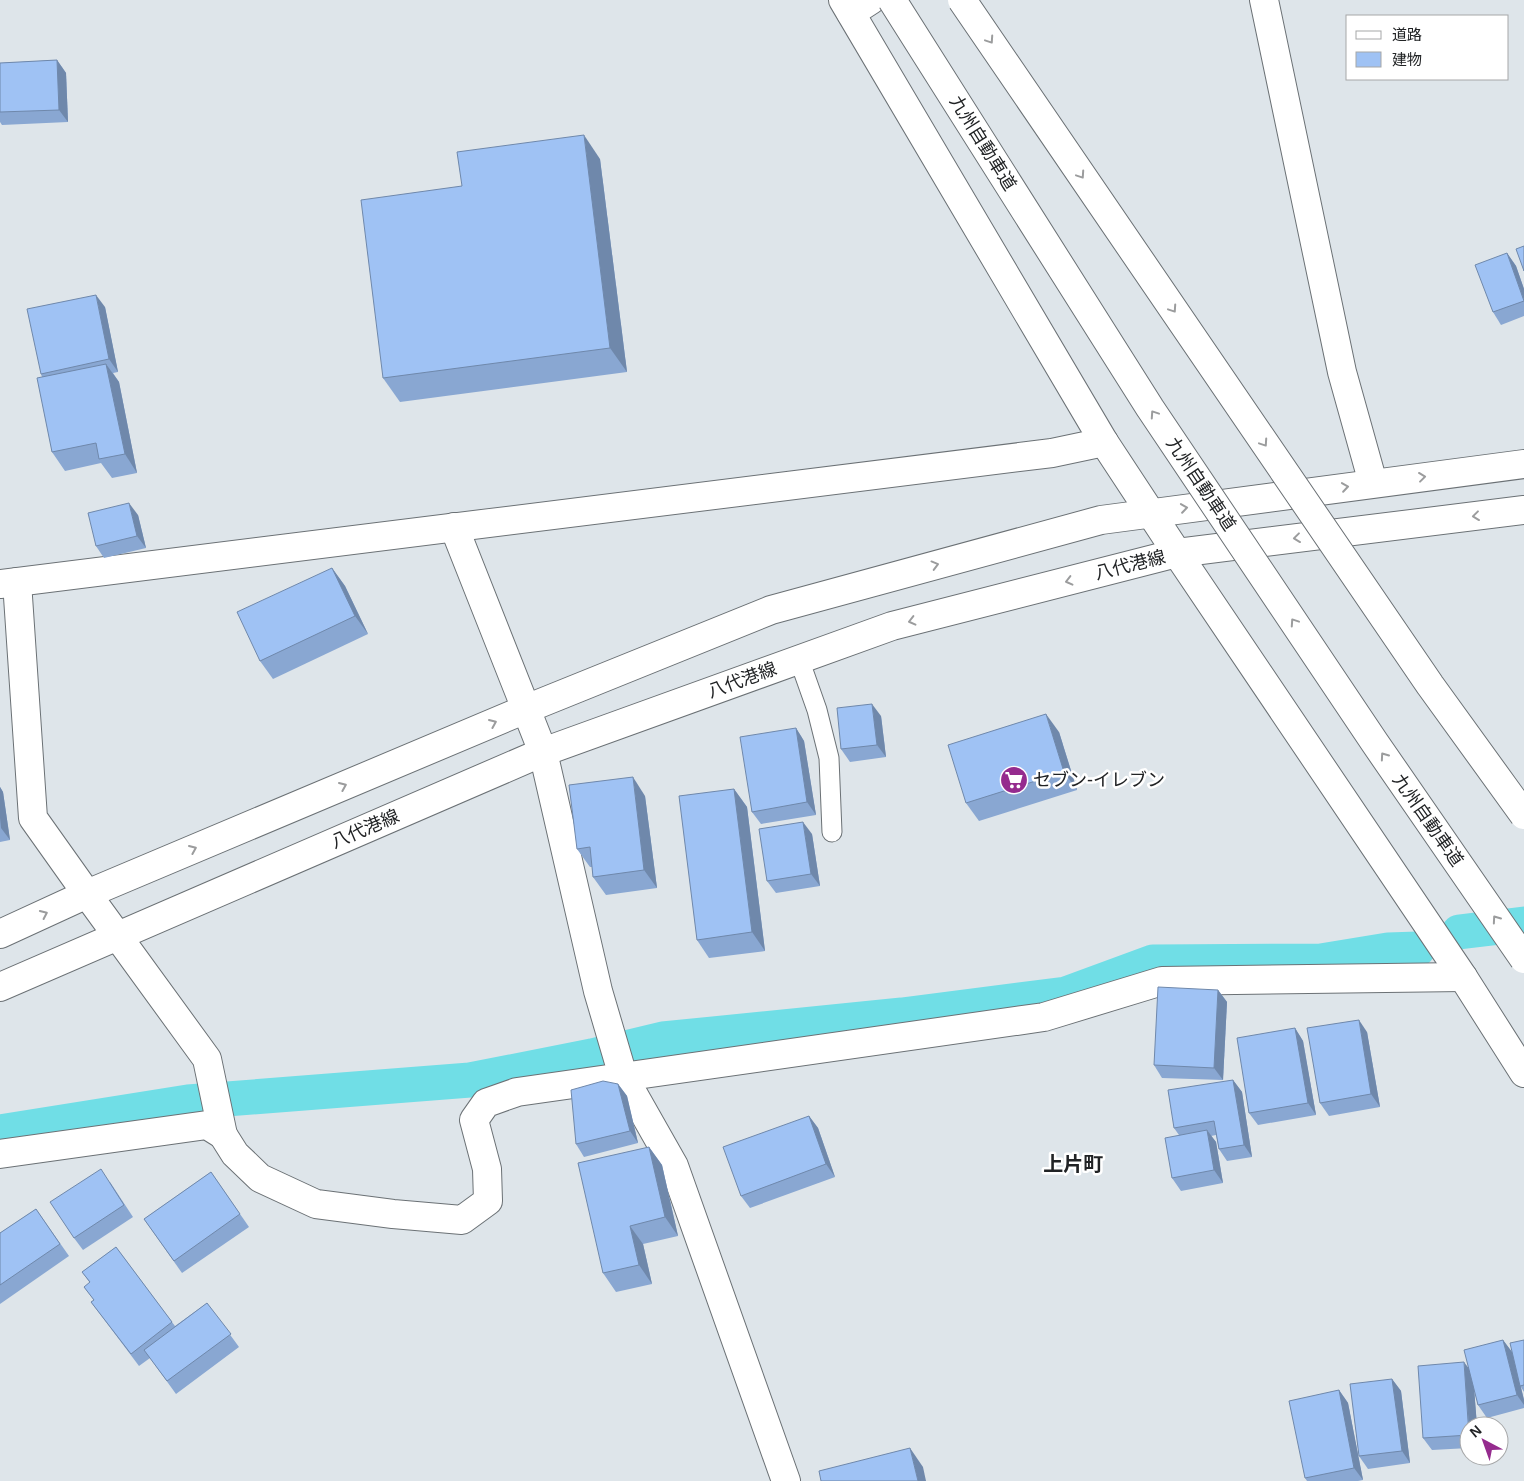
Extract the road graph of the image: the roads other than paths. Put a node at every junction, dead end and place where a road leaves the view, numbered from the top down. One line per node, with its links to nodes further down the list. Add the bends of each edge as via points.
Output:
1 (892, 0): 21 (main road, 九州自動車道, one-way to 1, bridge, via 1150,408)
2 (962, 0): 16 (main road, one-way to 16, bridge, via 1430,685)
3 (1264, 0): 7 (main road, via 1342,372)
4 (855, 4): 5 (main road)
5 (1104, 442): 9 (main road); 10 (main road, via 1052,453)
6 (1524, 464): 7 (main road, one-way to 6)
7 (1373, 483): 9 (main road, one-way to 7)
8 (1524, 510): 11 (main road, 八代港線, one-way to 11)
9 (1150, 513): 11 (main road); 14 (main road, one-way to 9, via 771,610 1101,520)
10 (454, 527): 12 (main road); 14 (main road)
11 (1177, 553): 13 (main road, 八代港線, one-way to 13, via 892,626); 22 (main road)
12 (9, 583): 18 (main road, via 33,818)
13 (799, 659): 15 (main road, 八代港線); 17 (lane, via 830,758)
14 (526, 709): 15 (main road); 18 (main road, one-way to 14)
15 (543, 752): 20 (main road, 八代港線); 25 (main road, via 598,991)
16 (1524, 815)
17 (832, 832)
18 (86, 894): 19 (main road, one-way to 18); 20 (main road)
19 (0, 934)
20 (117, 936): 23 (main road, 八代港線); 26 (main road, via 207,1059)
21 (1524, 959)
22 (1463, 978): 24 (main road); 25 (main road, via 1162,981 1044,1017)
23 (0, 987)
24 (1524, 1073)
25 (623, 1076): 26 (main road, via 517,1092 486,1103 474,1120 487,1169 488,1201 462,1220 316,1204 260,1178 235,1154); 28 (main road, via 674,1166)
26 (223, 1134): 27 (main road, via 207,1125)
27 (0, 1154)
28 (786, 1481)

